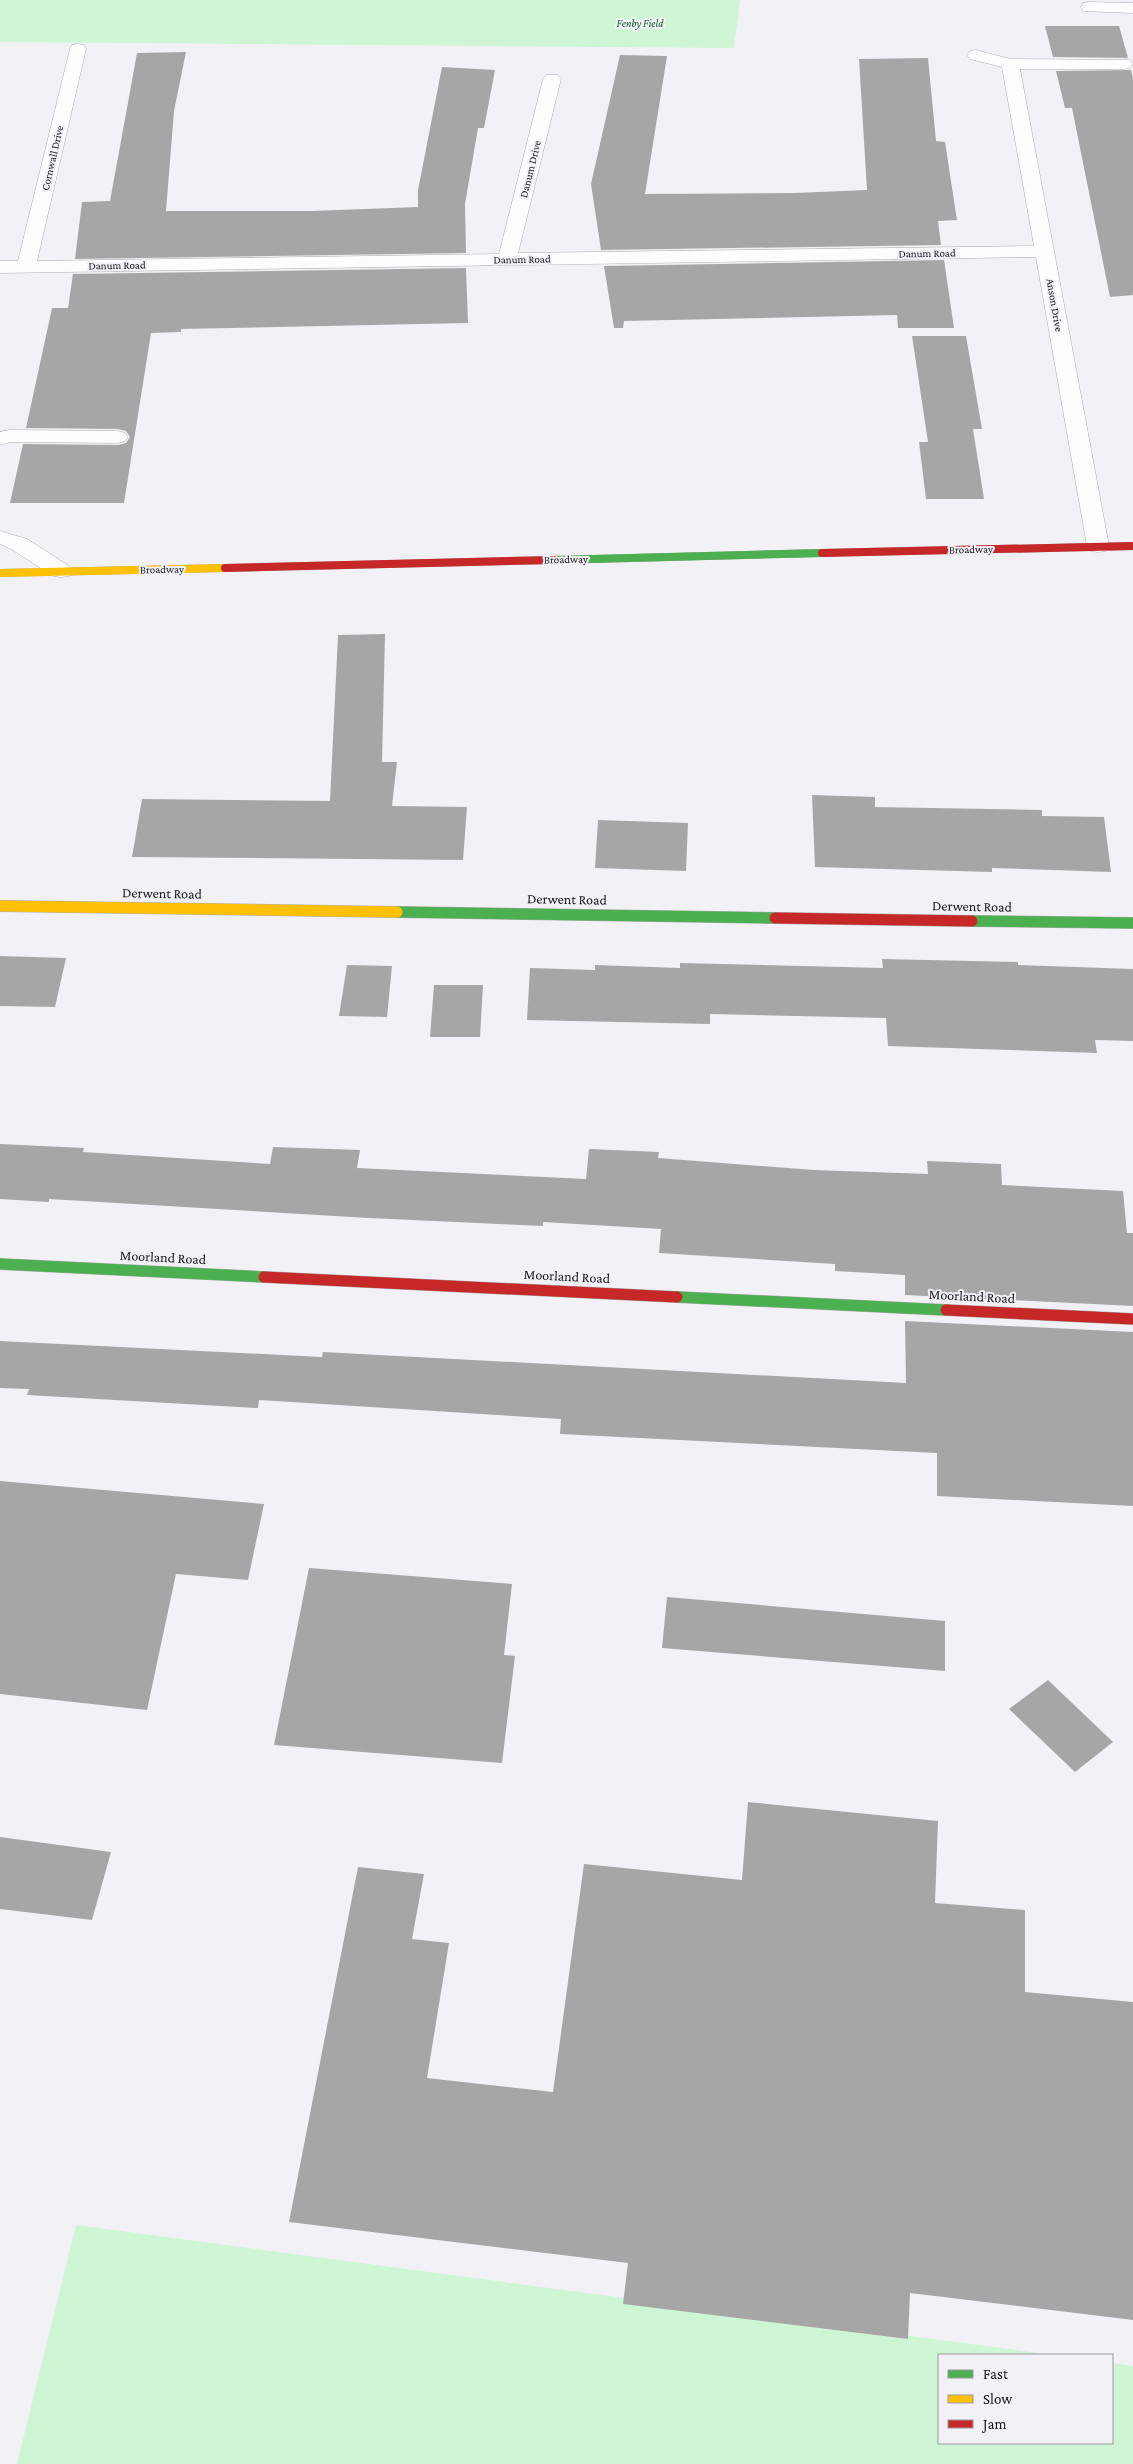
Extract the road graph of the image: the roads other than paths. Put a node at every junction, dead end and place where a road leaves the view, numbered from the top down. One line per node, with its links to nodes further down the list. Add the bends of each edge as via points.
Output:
1 (1089, 7): 2 (street)
2 (1133, 8)
3 (78, 49): 11 (street, Cornwall Drive)
4 (976, 55): 5 (street)
5 (1010, 64): 6 (street); 8 (street, Anson Drive)
6 (1124, 64)
7 (552, 79): 9 (street, Danum Drive)
8 (1045, 251): 9 (street, Danum Road); 15 (street, Anson Drive)
9 (507, 259): 11 (street, Danum Road)
10 (0, 267): 11 (street, Danum Road)
11 (26, 267)
12 (118, 437): 13 (street, via 10,436)
13 (0, 439)
14 (0, 537): 17 (street, via 19,544)
15 (1098, 546): 16 (street, Broadway); 17 (street, Broadway)
16 (1133, 546)
17 (61, 571): 18 (street, Broadway)
18 (0, 573)
19 (0, 906): 20 (street, Derwent Road)
20 (1133, 923)
21 (0, 1264): 22 (street, Moorland Road)
22 (1133, 1319)

